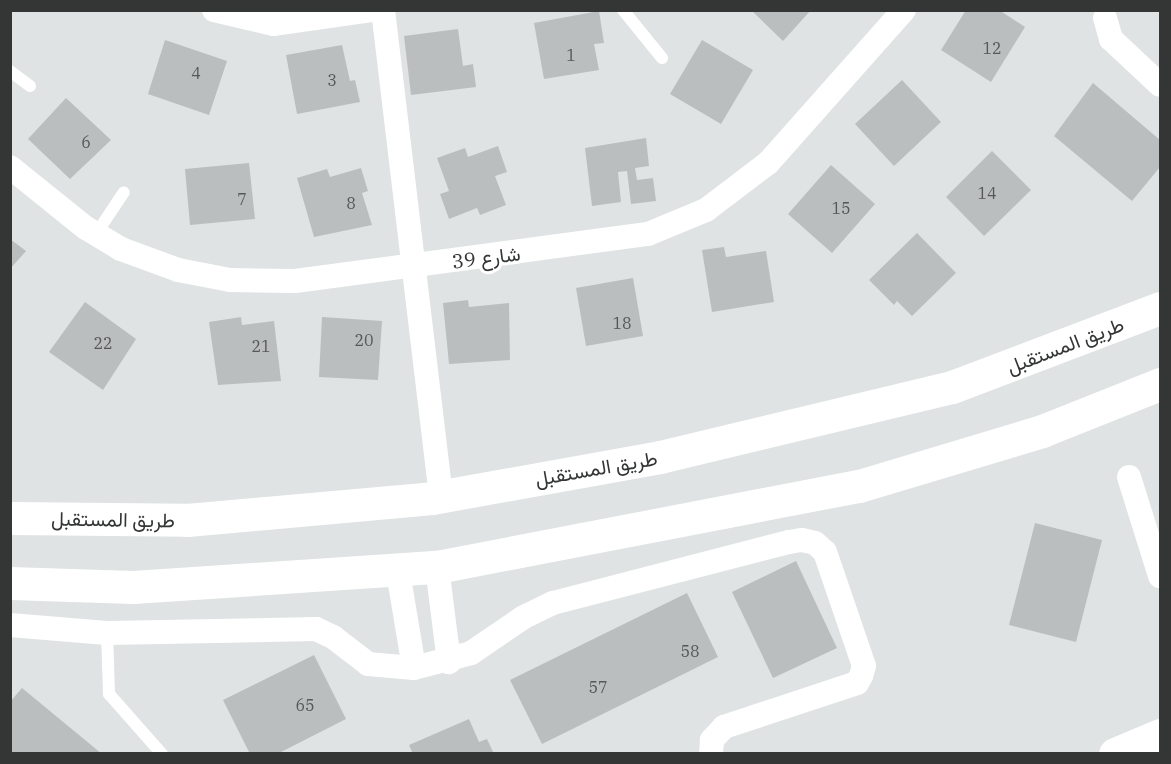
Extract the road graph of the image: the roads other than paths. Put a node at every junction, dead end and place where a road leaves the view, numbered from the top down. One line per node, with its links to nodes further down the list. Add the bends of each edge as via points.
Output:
1 (214, 10): 2 (street, via 273,24)
2 (373, 10)
3 (383, 10): 14 (street)
4 (622, 10): 7 (lane)
5 (904, 10): 14 (street, شارع 39, via 790,142 742,185 706,210 648,234)
6 (1108, 14): 9 (street, via 1111,39)
7 (663, 58)
8 (10, 71): 10 (lane)
9 (1161, 85)
10 (30, 86)
11 (10, 166): 13 (street, شارع 39)
12 (124, 192): 13 (lane)
13 (96, 234): 14 (street, شارع 39, via 149,261 230,280 295,280)
14 (414, 266): 18 (street, via 440,490)
15 (1161, 308): 18 (street, طريق المستقبل, via 952,387 880,407 681,452)
16 (1161, 384): 20 (street, via 1042,431 859,486)
17 (1129, 477): 22 (street)
18 (432, 498): 19 (street, طريق المستقبل, via 188,520)
19 (10, 518)
20 (437, 567): 21 (street); 26 (street)
21 (398, 572): 23 (street, via 133,587); 27 (street)
22 (1161, 576)
23 (10, 583)
24 (10, 625): 25 (street)
25 (106, 633): 27 (street, via 315,629 333,637 368,664); 29 (lane, via 109,694)
26 (449, 662): 27 (street); 30 (street, via 471,654 524,617 553,603 789,542 815,543 825,552 864,666 861,676 857,683 724,727 712,740)
27 (414, 668)
28 (1161, 735): 31 (street)
29 (162, 753)
30 (711, 753)
31 (1115, 753)

